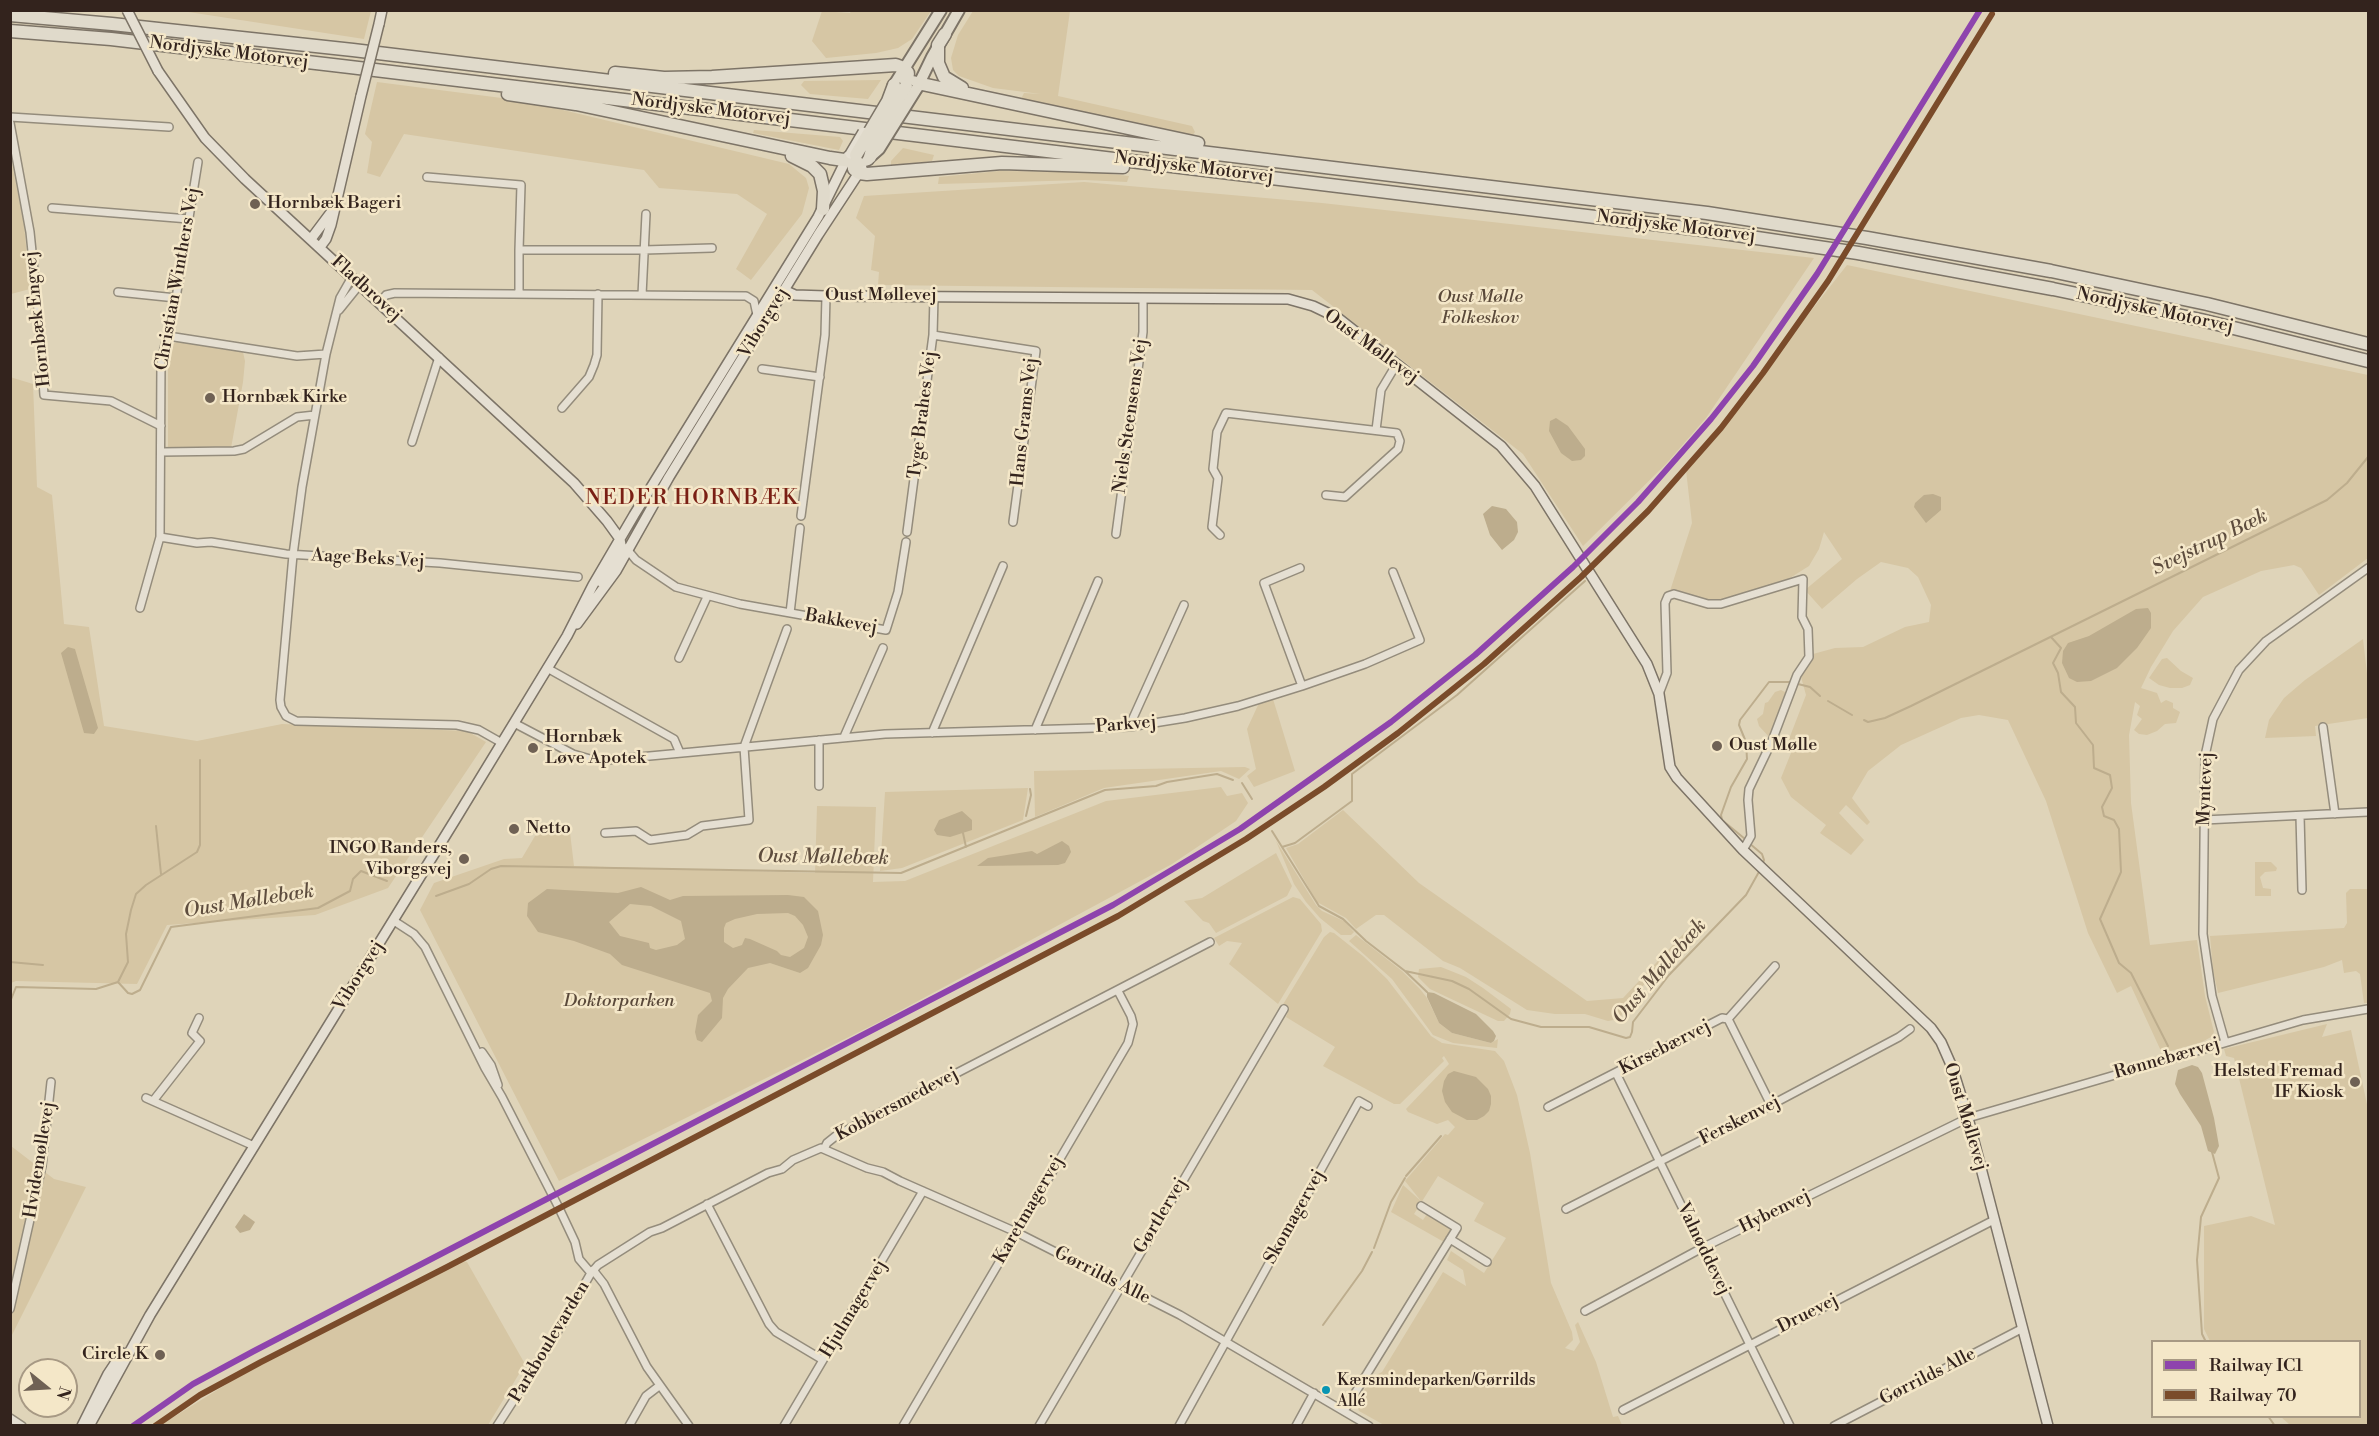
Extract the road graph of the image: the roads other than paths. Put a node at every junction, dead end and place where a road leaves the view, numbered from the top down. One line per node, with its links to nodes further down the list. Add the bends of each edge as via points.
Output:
1 (127, 10): 27 (street, Fladbrovej, bridge, via 158,71 205,138)
2 (382, 10): 23 (street, bridge)
3 (941, 10): 10 (main road)
4 (959, 10): 7 (main road, Viborgvej)
5 (10, 15): 8 (highway, Nordjyske Motorvej)
6 (10, 31): 9 (highway, Nordjyske Motorvej)
7 (945, 34): 11 (main road, Viborgvej); 12 (highway, via 937,55 944,77)
8 (393, 55): 10 (highway, via 664,78 890,65); 20 (highway, Nordjyske Motorvej)
9 (350, 67): 16 (highway, via 576,104); 21 (highway, Nordjyske Motorvej)
10 (904, 68): 11 (highway)
11 (909, 85): 12 (highway); 17 (highway, bridge, via 888,101); 17 (main road, Viborgvej, bridge, via 879,149)
12 (982, 98): 20 (highway, via 1184,141)
13 (10, 117): 15 (street)
14 (10, 123): 55 (street, Hornbæk Engvej, via 30,232 44,395 111,401)
15 (169, 127)
16 (740, 140): 17 (highway); 24 (highway, via 812,166 820,174)
17 (857, 160): 21 (highway, via 867,174 972,164 1049,163); 24 (street, Viborgvej); 33 (street, Viborgvej)
18 (198, 162): 26 (street, Christian Winthers Vej)
19 (427, 177): 30 (street, via 520,185)
20 (1439, 180): 46 (highway, Nordjyske Motorvej, via 1707,213 1867,238 2051,271)
21 (1387, 191): 49 (highway, Nordjyske Motorvej, via 1858,253 2201,320)
22 (52, 208): 26 (street)
23 (333, 209): 27 (street); 28 (street, via 328,233)
24 (823, 209): 43 (street, Viborgvej)
25 (646, 214): 31 (street)
26 (189, 219): 40 (street, Christian Winthers Vej)
27 (311, 239): 28 (street, Fladbrovej)
28 (320, 247): 32 (street, Fladbrovej)
29 (712, 248): 31 (street)
30 (519, 250): 31 (street); 35 (street)
31 (644, 250): 37 (street)
32 (356, 280): 42 (street, Fladbrovej); 47 (street, via 338,312)
33 (784, 290): 38 (street, Oust Møllevej, via 795,295); 70 (street, Viborgvej)
34 (118, 292): 40 (street)
35 (519, 293): 36 (street); 42 (street, via 395,293)
36 (598, 294): 37 (street); 53 (street, via 594,365 589,377)
37 (642, 295): 43 (street, via 746,296 756,305)
38 (826, 296): 39 (street, Oust Møllevej); 52 (street)
39 (934, 297): 41 (street, Oust Møllevej); 44 (street, Tyge Brahes Vej)
40 (176, 298): 45 (street, Christian Winthers Vej)
41 (1143, 298): 50 (street, Oust Møllevej, via 1288,299 1338,318); 65 (street, Niels Steensens Vej, via 1143,332)
42 (380, 302): 48 (street, Fladbrovej)
43 (757, 317): 59 (street, Viborgvej)
44 (933, 334): 62 (street, Hans Grams Vej, via 1036,351); 64 (street, Tyge Brahes Vej)
45 (168, 336): 47 (street, via 297,356); 55 (street, Christian Winthers Vej, via 161,362)
46 (2368, 344)
47 (326, 354): 54 (street)
48 (439, 357): 57 (street); 68 (street, Fladbrovej, via 574,483)
49 (2368, 361)
50 (1396, 364): 56 (street, via 1381,390); 88 (street, Oust Møllevej, via 1501,446 1521,467 1647,663)
51 (762, 369): 52 (street)
52 (820, 377): 61 (street)
53 (562, 408)
54 (315, 415): 58 (street, via 297,417 244,449); 71 (street)
55 (161, 426): 58 (street, Christian Winthers Vej)
56 (1376, 430): 60 (street, via 1397,433 1398,449 1345,497); 66 (street, via 1226,413 1217,432 1213,469 1218,478 1212,527)
57 (412, 442)
58 (161, 452): 67 (street, Christian Winthers Vej)
59 (662, 470): 68 (street, Viborgvej); 70 (street, via 628,538)
60 (1326, 495)
61 (801, 516)
62 (1013, 522)
63 (800, 528): 81 (street)
64 (907, 532)
65 (1116, 534)
66 (1220, 535)
67 (159, 537): 71 (street, Aage Beks Vej); 80 (street, Christian Winthers Vej)
68 (620, 539): 70 (street, Fladbrovej); 83 (street, Viborgvej)
69 (906, 542): 81 (street, Bakkevej, via 898,592 886,630)
70 (628, 550): 78 (street, Bakkevej, via 655,575); 83 (street, Viborgvej)
71 (293, 555): 76 (street, Aage Beks Vej, via 440,563); 96 (street, via 280,700 286,716 296,721 468,726)
72 (1003, 566): 93 (street)
73 (1300, 568): 87 (street, via 1264,583)
74 (2368, 568): 103 (street, Myntevej, via 2266,641 2239,670 2213,719 2205,757)
75 (1393, 572): 87 (street, Parkvej, via 1420,640)
76 (578, 577)
77 (1098, 582): 92 (street)
78 (707, 597): 81 (street, Bakkevej); 85 (street)
79 (1184, 605): 90 (street)
80 (140, 608)
81 (790, 613)
82 (787, 629): 97 (street)
83 (567, 636): 86 (street, Viborgvej)
84 (883, 648): 94 (street)
85 (679, 658)
86 (547, 668): 89 (street, Viborgvej); 98 (street, via 674,739)
87 (1302, 686): 90 (street, Parkvej, via 1238,706)
88 (1659, 694): 105 (street, Oust Møllevej, via 1670,767); 105 (street, Oust Møllevej, via 1667,673 1668,596 1721,604 1803,579 1802,617 1808,628 1809,650 1749,789 1751,836)
89 (514, 723): 96 (street, Viborgvej); 98 (street, Parkvej, via 590,759)
90 (1129, 727): 92 (street, Parkvej)
91 (2323, 727): 101 (street)
92 (1035, 730): 93 (street, Parkvej)
93 (932, 732): 94 (street, Parkvej)
94 (844, 737): 95 (street, Parkvej)
95 (819, 740): 97 (street, Parkvej); 99 (street)
96 (502, 743): 107 (street, Viborgvej)
97 (744, 747): 98 (street, Parkvej); 104 (street, via 749,820 702,826 687,835 650,840 636,831)
98 (680, 753)
99 (819, 786)
100 (2368, 812): 101 (street)
101 (2335, 814): 102 (street)
102 (2300, 816): 103 (street); 106 (street)
103 (2204, 820): 116 (street, Myntevej, via 2203,934 2211,996)
104 (605, 833)
105 (1743, 850): 122 (street, Oust Møllevej, via 1931,1028 1952,1067)
106 (2302, 890)
107 (394, 921): 123 (street, Viborgvej); 135 (street, Parkboulevarden, via 425,947 473,1041 494,1072 502,1097 575,1242 581,1263)
108 (1210, 942): 110 (street, Kobbersmedevej)
109 (1775, 966): 114 (street)
110 (1118, 991): 124 (street, Kobbersmedevej, via 837,1135); 131 (street, Karetmagervej, via 1133,1024 1128,1043)
111 (1284, 1009): 136 (street, Gørtlervej)
112 (2368, 1009): 116 (street, Rønnebærvej, via 2303,1020)
113 (199, 1018): 123 (street, via 192,1033 200,1041 150,1099)
114 (1728, 1018): 117 (street, Kirsebærvej); 119 (street, Kirsebærvej)
115 (1910, 1029): 119 (street, Ferskenvej)
116 (2225, 1042): 122 (street, Rønnebærvej)
117 (1616, 1073): 121 (street, Kirsebærvej); 125 (street, Valnøddevej)
118 (51, 1082): 137 (street, Hvidemøllevej, via 42,1166)
119 (1772, 1105): 125 (street, Ferskenvej)
120 (1368, 1106): 141 (street, Skomagervej, via 1359,1101)
121 (1548, 1107)
122 (1968, 1118): 130 (street, Oust Møllevej); 133 (street, Hybenvej)
123 (254, 1146): 139 (street, Viborgvej)
124 (824, 1149): 126 (street, Gørrilds Alle); 127 (street, Kobbersmedevej, via 814,1149 782,1169)
125 (1660, 1162): 129 (street, Ferskenvej); 133 (street, Valnøddevej)
126 (923, 1191): 131 (street, Gørrilds Alle); 143 (street, Hjulmagervej)
127 (707, 1204): 135 (street, Kobbersmedevej, via 650,1232); 143 (street, via 772,1329)
128 (1421, 1206): 132 (street, via 1457,1228)
129 (1566, 1209)
130 (1994, 1220): 140 (street, Oust Møllevej); 142 (street, Druevej)
131 (1016, 1232): 136 (street, Gørrilds Alle); 156 (street, Karetmagervej)
132 (1450, 1239): 134 (street); 147 (street)
133 (1702, 1248): 138 (street, Hybenvej); 142 (street, Valnøddevej)
134 (1487, 1262)
135 (592, 1271): 144 (street, via 604,1284); 152 (street, Parkboulevarden)
136 (1120, 1285): 141 (street, Gørrilds Alle); 157 (street, Gørtlervej)
137 (10, 1309)
138 (1585, 1311)
139 (150, 1315): 150 (street, Viborgvej, via 114,1364); 151 (street, Viborgvej)
140 (2023, 1328): 162 (street, Gørrilds Alle); 163 (street, Oust Møllevej)
141 (1226, 1342): 145 (street, Gørrilds Alle); 158 (street)
142 (1750, 1344): 146 (street, Druevej); 161 (street, Valnøddevej)
143 (823, 1360): 155 (street, Hjulmagervej)
144 (659, 1386): 153 (street, via 646,1396); 154 (street)
145 (1314, 1393): 147 (street, Gørrilds Alle); 159 (street)
146 (1623, 1410)
147 (1344, 1411): 160 (street, Gørrilds Alle)
148 (10, 1418): 149 (street)
149 (22, 1425)
150 (82, 1425)
151 (89, 1425)
152 (497, 1425)
153 (628, 1425)
154 (689, 1425)
155 (784, 1425)
156 (903, 1425)
157 (1039, 1425)
158 (1179, 1425)
159 (1296, 1425)
160 (1369, 1425)
161 (1790, 1425)
162 (1834, 1425)
163 (2048, 1425)

